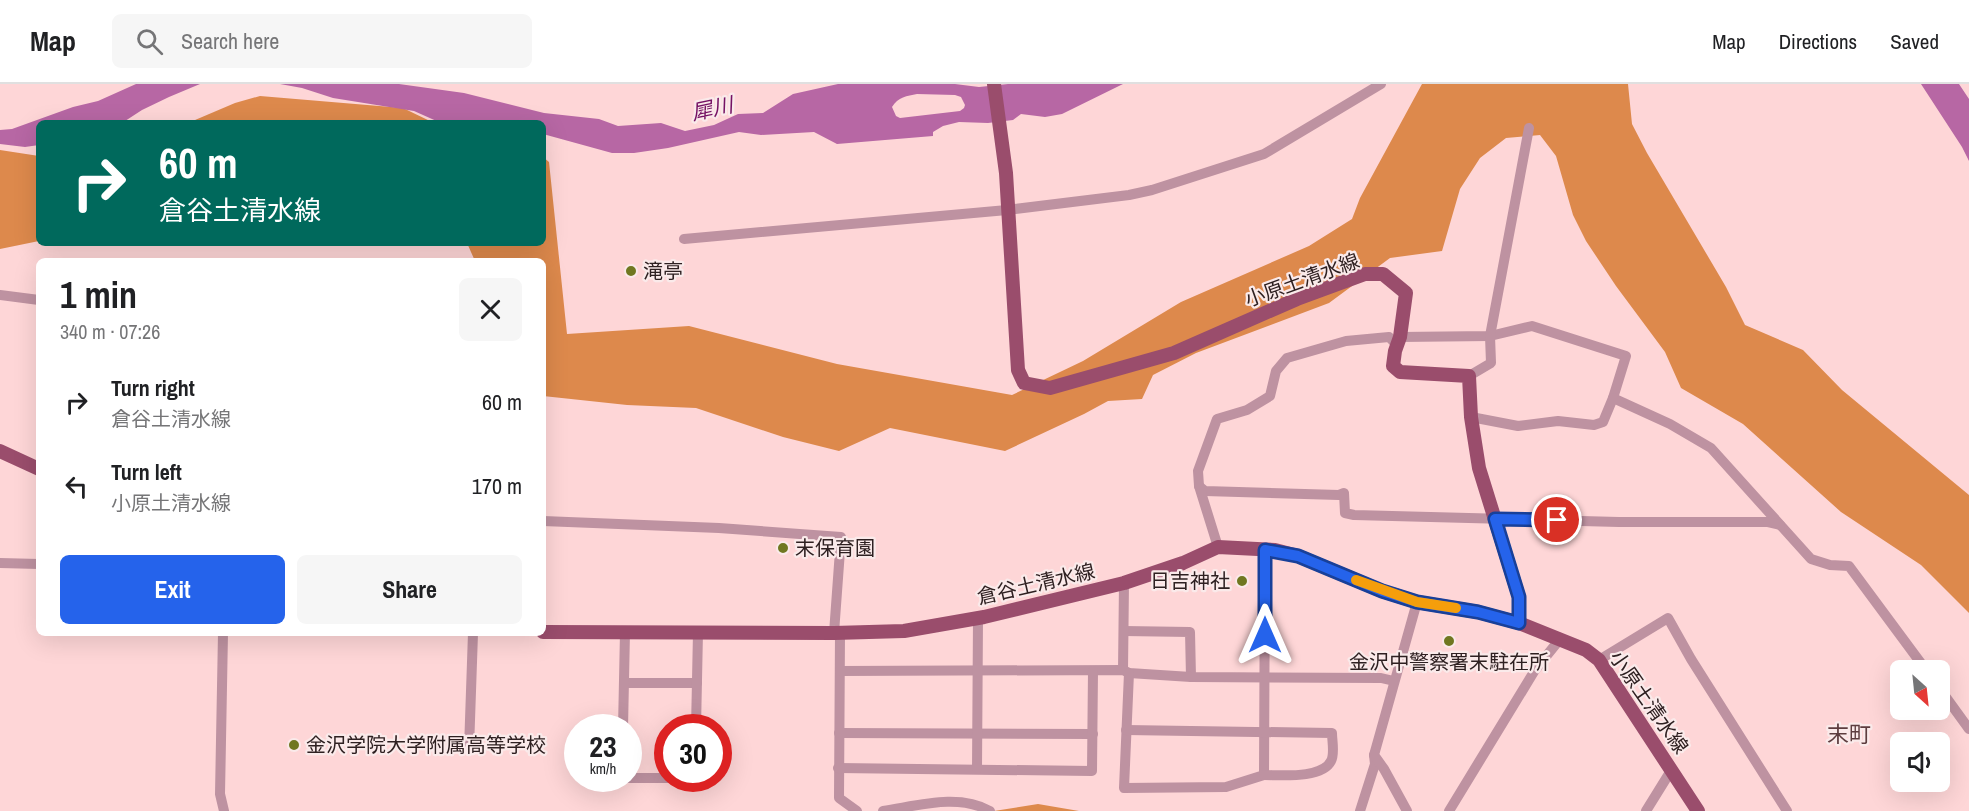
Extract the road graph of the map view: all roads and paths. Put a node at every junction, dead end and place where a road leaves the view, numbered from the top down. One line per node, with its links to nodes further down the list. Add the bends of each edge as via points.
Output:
1 (994, 84): 4 (main road, 小原土清水線)
2 (1382, 84): 4 (street, via 1264,154 1137,194)
3 (1529, 128): 8 (street)
4 (1007, 210): 5 (street); 9 (main road, 小原土清水線, via 1018,370 1024,383 1050,388 1174,353 1297,298 1365,274 1383,274 1406,293)
5 (684, 239)
6 (0, 295): 7 (street)
7 (36, 300)
8 (1490, 336): 9 (street); 10 (street, via 1491,363); 11 (street, via 1532,326 1626,356)
9 (1398, 341): 10 (main road, 小原土清水線, via 1393,366 1400,372); 15 (street, via 1389,337 1346,340 1287,358 1276,371 1270,396 1247,410 1217,419 1198,471)
10 (1469, 376): 12 (main road)
11 (1612, 398): 12 (street, via 1603,422 1594,425 1558,421 1518,426); 18 (street, via 1712,448)
12 (1472, 417): 16 (main road, via 1479,468)
13 (0, 451): 14 (main road)
14 (36, 468)
15 (1199, 486): 16 (street, via 1206,490 1344,493 1345,513 1354,515); 19 (street)
16 (1495, 519): 18 (street); 26 (main road, via 1519,597)
17 (546, 521): 31 (street, via 841,537)
18 (1780, 525): 36 (street, via 1811,559 1848,566)
19 (1218, 547): 20 (main road, 倉谷土清水線); 23 (main road, 倉谷土清水線)
20 (1265, 550): 24 (main road, 倉谷土清水線, via 1298,556); 42 (street)
21 (0, 563): 22 (street)
22 (36, 564)
23 (1124, 583): 25 (main road, 倉谷土清水線); 27 (street)
24 (1417, 602): 26 (main road, 倉谷土清水線); 43 (street)
25 (978, 618): 31 (main road, 倉谷土清水線, via 904,631); 38 (street)
26 (1519, 623): 34 (main road, 小原土清水線)
27 (1124, 631): 40 (street); 41 (street, via 1190,632)
28 (546, 632): 29 (main road, 倉谷土清水線)
29 (625, 632): 30 (main road, 倉谷土清水線); 44 (street)
30 (698, 632): 31 (main road, 倉谷土清水線); 45 (street)
31 (837, 633): 37 (street)
32 (223, 636): 62 (street, via 220,794)
33 (473, 636): 55 (street)
34 (1560, 639): 35 (main road, 小原土清水線); 67 (street, via 1535,670)
35 (1599, 660): 59 (main road, 小原土清水線); 70 (street, via 1668,618)
36 (1918, 660)
37 (840, 671): 38 (street); 52 (street)
38 (978, 671): 39 (street); 53 (street)
39 (1093, 671): 40 (street); 54 (street)
40 (1126, 672): 41 (street); 50 (street)
41 (1191, 677): 42 (street)
42 (1265, 678): 43 (street); 51 (street)
43 (1394, 681): 56 (street)
44 (624, 683): 45 (street); 47 (street)
45 (697, 683): 48 (street)
46 (1950, 703): 49 (street)
47 (623, 714)
48 (696, 714)
49 (1969, 729)
50 (1126, 730): 51 (street); 60 (street, via 1124,788 1226,787)
51 (1264, 732): 60 (street); 60 (street, via 1332,733 1332,760 1324,770)
52 (839, 733): 53 (street); 57 (street)
53 (977, 734): 54 (street); 58 (street)
54 (1093, 734): 58 (street, via 1092,771)
55 (470, 749)
56 (1374, 755): 61 (street); 66 (street, via 1375,764)
57 (838, 768): 58 (street); 63 (street, via 839,798)
58 (977, 769)
59 (1672, 769): 68 (street); 69 (main road, 小原土清水線)
60 (1264, 775)
61 (1403, 810)
62 (224, 811)
63 (857, 811)
64 (882, 811): 65 (street, via 947,801 965,801)
65 (990, 811)
66 (1360, 811)
67 (1449, 811)
68 (1646, 811)
69 (1698, 811)
70 (1787, 811)

